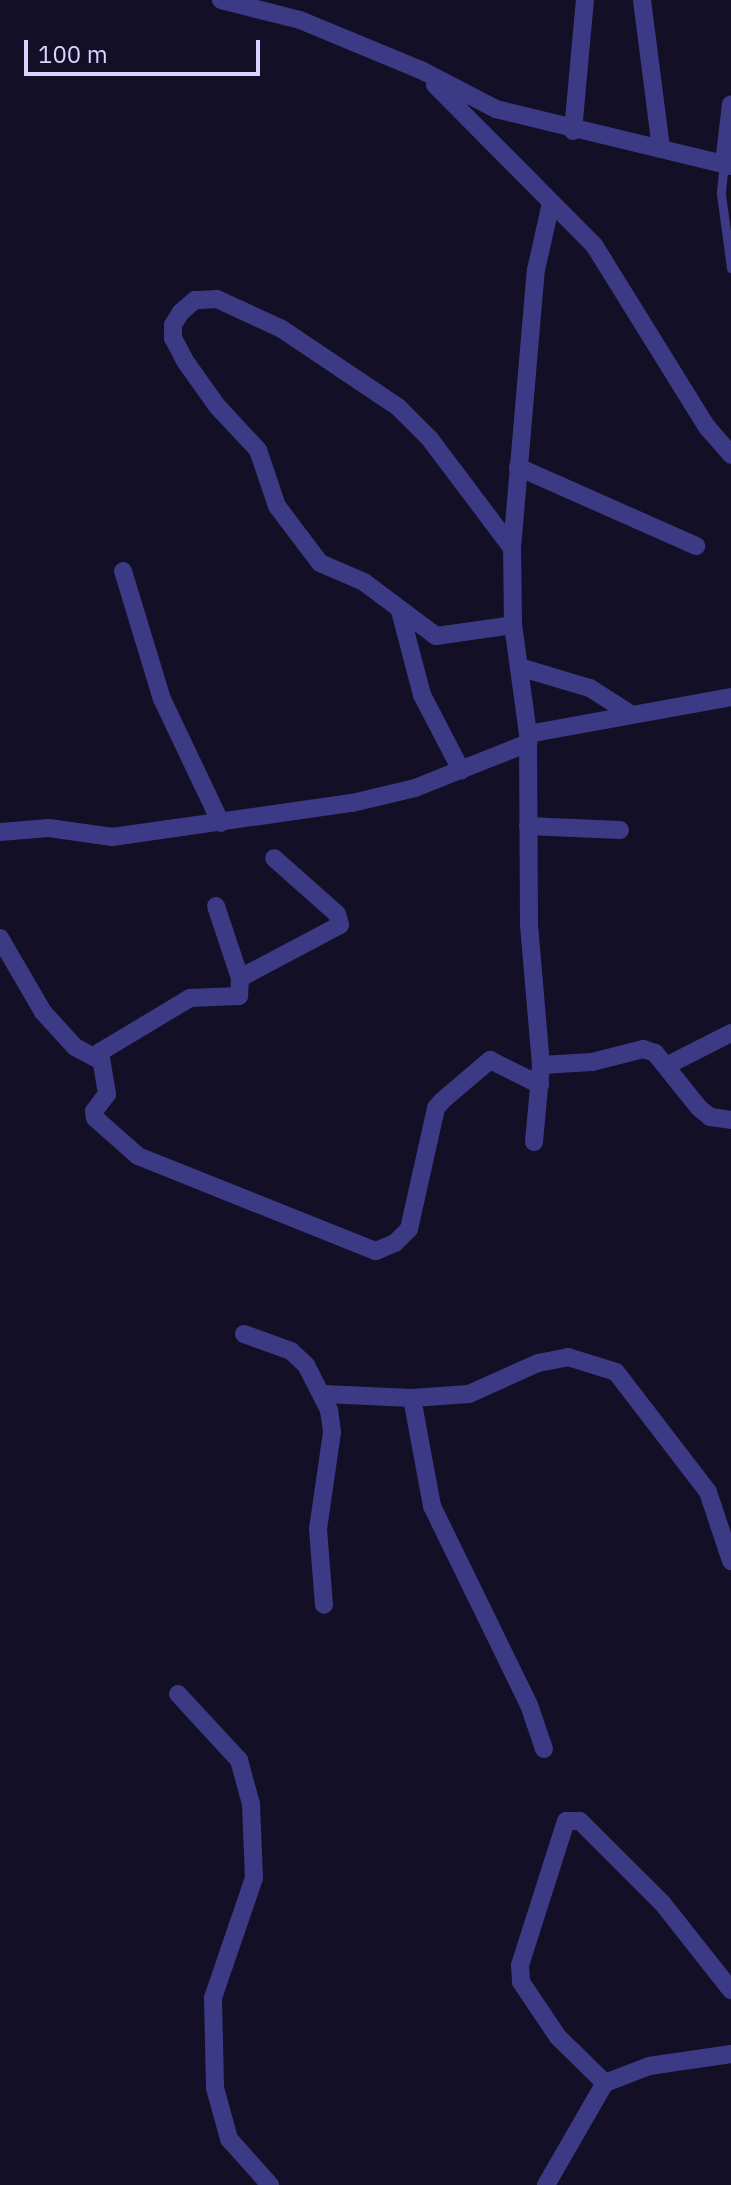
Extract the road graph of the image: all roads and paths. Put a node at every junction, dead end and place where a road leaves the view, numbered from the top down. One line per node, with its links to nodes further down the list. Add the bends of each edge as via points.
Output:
1 (221, 0): 4 (street, via 300,20)
2 (585, 0): 6 (street)
3 (642, 0): 7 (street)
4 (421, 70): 6 (street, via 496,109); 9 (street)
5 (731, 104): 8 (street)
6 (573, 131): 7 (street)
7 (661, 149): 8 (street)
8 (728, 164): 10 (lane, via 721,194)
9 (551, 203): 11 (street, via 594,245 707,427); 12 (street, via 536,270)
10 (731, 268)
11 (731, 455)
12 (518, 467): 13 (street); 14 (street)
13 (696, 546)
14 (512, 548): 16 (street, via 429,438 398,407 282,329 208,296 195,300 173,325 173,338 217,406 258,450 277,506 293,532 320,563 364,582); 17 (street)
15 (123, 571): 23 (street, via 162,699)
16 (400, 611): 17 (street, via 436,636); 22 (street, via 422,695)
17 (513, 625): 18 (street)
18 (519, 667): 20 (street, via 590,688); 21 (street)
19 (731, 697): 20 (street)
20 (629, 713): 21 (street)
21 (528, 738): 22 (street); 24 (street)
22 (461, 770): 23 (street, via 352,803)
23 (221, 823): 26 (street, via 112,837 49,828)
24 (528, 826): 25 (street); 33 (street, via 529,926)
25 (620, 830)
26 (0, 832)
27 (274, 858): 30 (street, via 337,914 340,925)
28 (216, 906): 30 (street)
29 (0, 938): 32 (street, via 43,1012 75,1047)
30 (240, 978): 32 (street, via 239,996 190,998 105,1045)
31 (731, 1033): 34 (street)
32 (98, 1059): 35 (street, via 107,1094 94,1111 95,1118 138,1156 376,1251 409,1229 436,1108 443,1100 490,1060)
33 (541, 1065): 34 (street, via 592,1062 643,1049); 35 (street)
34 (666, 1066): 36 (street, via 699,1108 710,1117)
35 (540, 1085): 37 (street)
36 (731, 1120)
37 (534, 1142)
38 (244, 1334): 39 (street, via 291,1351)
39 (323, 1394): 40 (street); 42 (street, via 332,1432 318,1529)
40 (412, 1398): 41 (street, via 469,1394 538,1363 568,1357 616,1372 708,1492); 44 (street, via 432,1506 529,1705)
41 (731, 1561)
42 (324, 1605)
43 (178, 1694): 48 (street, via 239,1760 251,1804 254,1878 213,1998 215,2088 229,2139)
44 (544, 1749)
45 (731, 1990): 47 (street, via 663,1904 580,1821 566,1821 520,1965 521,1982 558,2037)
46 (731, 2054): 47 (street, via 649,2066)
47 (605, 2083): 49 (street)
48 (270, 2185)
49 (546, 2185)

